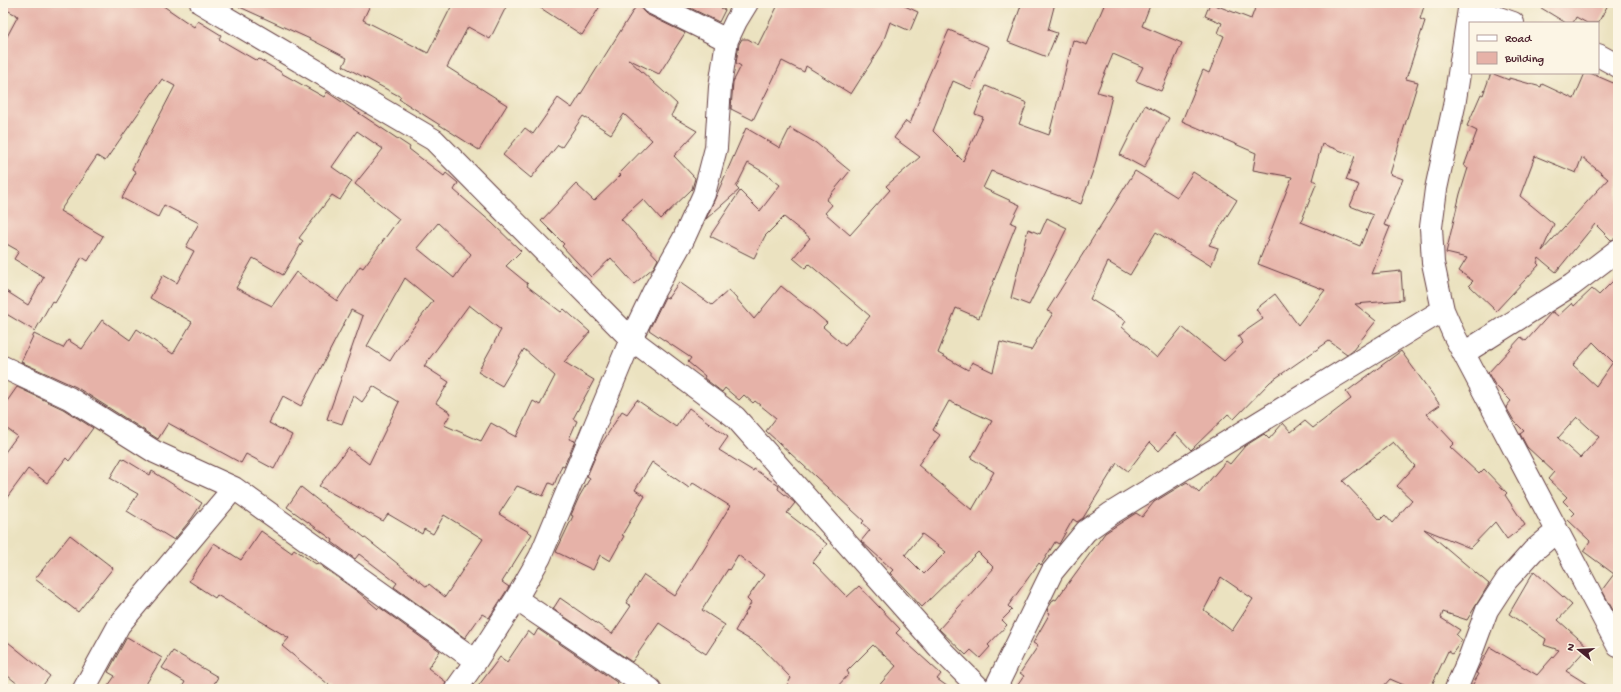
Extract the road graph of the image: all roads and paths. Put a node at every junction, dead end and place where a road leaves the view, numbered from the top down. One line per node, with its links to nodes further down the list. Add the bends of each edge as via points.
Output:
1 (652, 3): 6 (street)
2 (746, 3): 6 (street)
3 (210, 5): 11 (street, via 434,140)
4 (1470, 6): 5 (street); 10 (street, via 1431,227 1433,263)
5 (1510, 22)
6 (727, 40): 11 (street, via 720,87 716,148 704,194)
7 (1599, 56): 8 (street)
8 (1618, 66)
9 (1618, 250): 12 (street, via 1572,285)
10 (1443, 310): 12 (street); 23 (street, via 1086,531 1052,572)
11 (631, 339): 16 (street, via 540,557); 22 (street, via 735,417 943,652)
12 (1464, 353): 15 (street)
13 (3, 367): 14 (street, via 69,398 155,452)
14 (234, 488): 18 (street); 19 (street, via 120,625)
15 (1557, 530): 17 (street); 24 (street, via 1533,551 1506,581 1488,610)
16 (516, 599): 18 (street); 21 (street)
17 (1618, 646)
18 (476, 661): 20 (street)
19 (84, 689)
20 (456, 689)
21 (650, 689)
22 (980, 689)
23 (995, 689)
24 (1456, 689)

